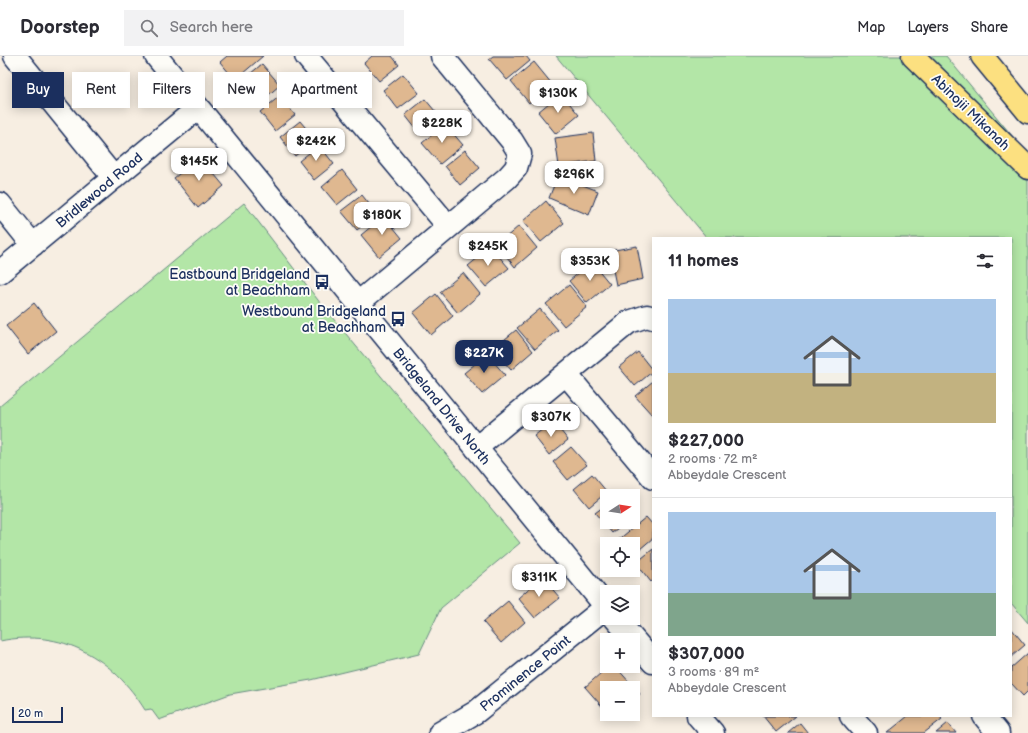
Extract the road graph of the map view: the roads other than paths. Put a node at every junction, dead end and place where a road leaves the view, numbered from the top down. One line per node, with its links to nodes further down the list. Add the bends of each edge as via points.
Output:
1 (15, 56): 11 (street)
2 (156, 56): 7 (street, Bridgeland Drive North)
3 (306, 56): 13 (street)
4 (442, 56): 13 (street, via 520,154 516,168 507,178)
5 (913, 56): 10 (main road, Abinojii Mikanah)
6 (982, 56): 9 (main road)
7 (169, 72)
8 (198, 108): 11 (street, Bridlewood Road); 16 (street, Bridgeland Drive North)
9 (1028, 112)
10 (1028, 168)
11 (114, 178): 14 (street, Bridlewood Road)
12 (0, 204): 14 (street)
13 (448, 226): 16 (street)
14 (33, 245): 15 (street, Bridlewood Road)
15 (0, 272)
16 (358, 303): 19 (street, Bridgeland Drive North)
17 (652, 318): 18 (street, via 647,316 629,322)
18 (566, 374): 19 (street); 20 (street)
19 (476, 448): 21 (street, Bridgeland Drive North)
20 (652, 477)
21 (600, 599)
22 (600, 618): 28 (street, Prominence Point, via 476,712)
23 (622, 625): 24 (street, Bridgeland Drive North)
24 (652, 661)
25 (699, 717): 29 (street)
26 (852, 717): 30 (street)
27 (985, 717): 31 (street)
28 (440, 733)
29 (713, 733)
30 (866, 733)
31 (998, 733)

